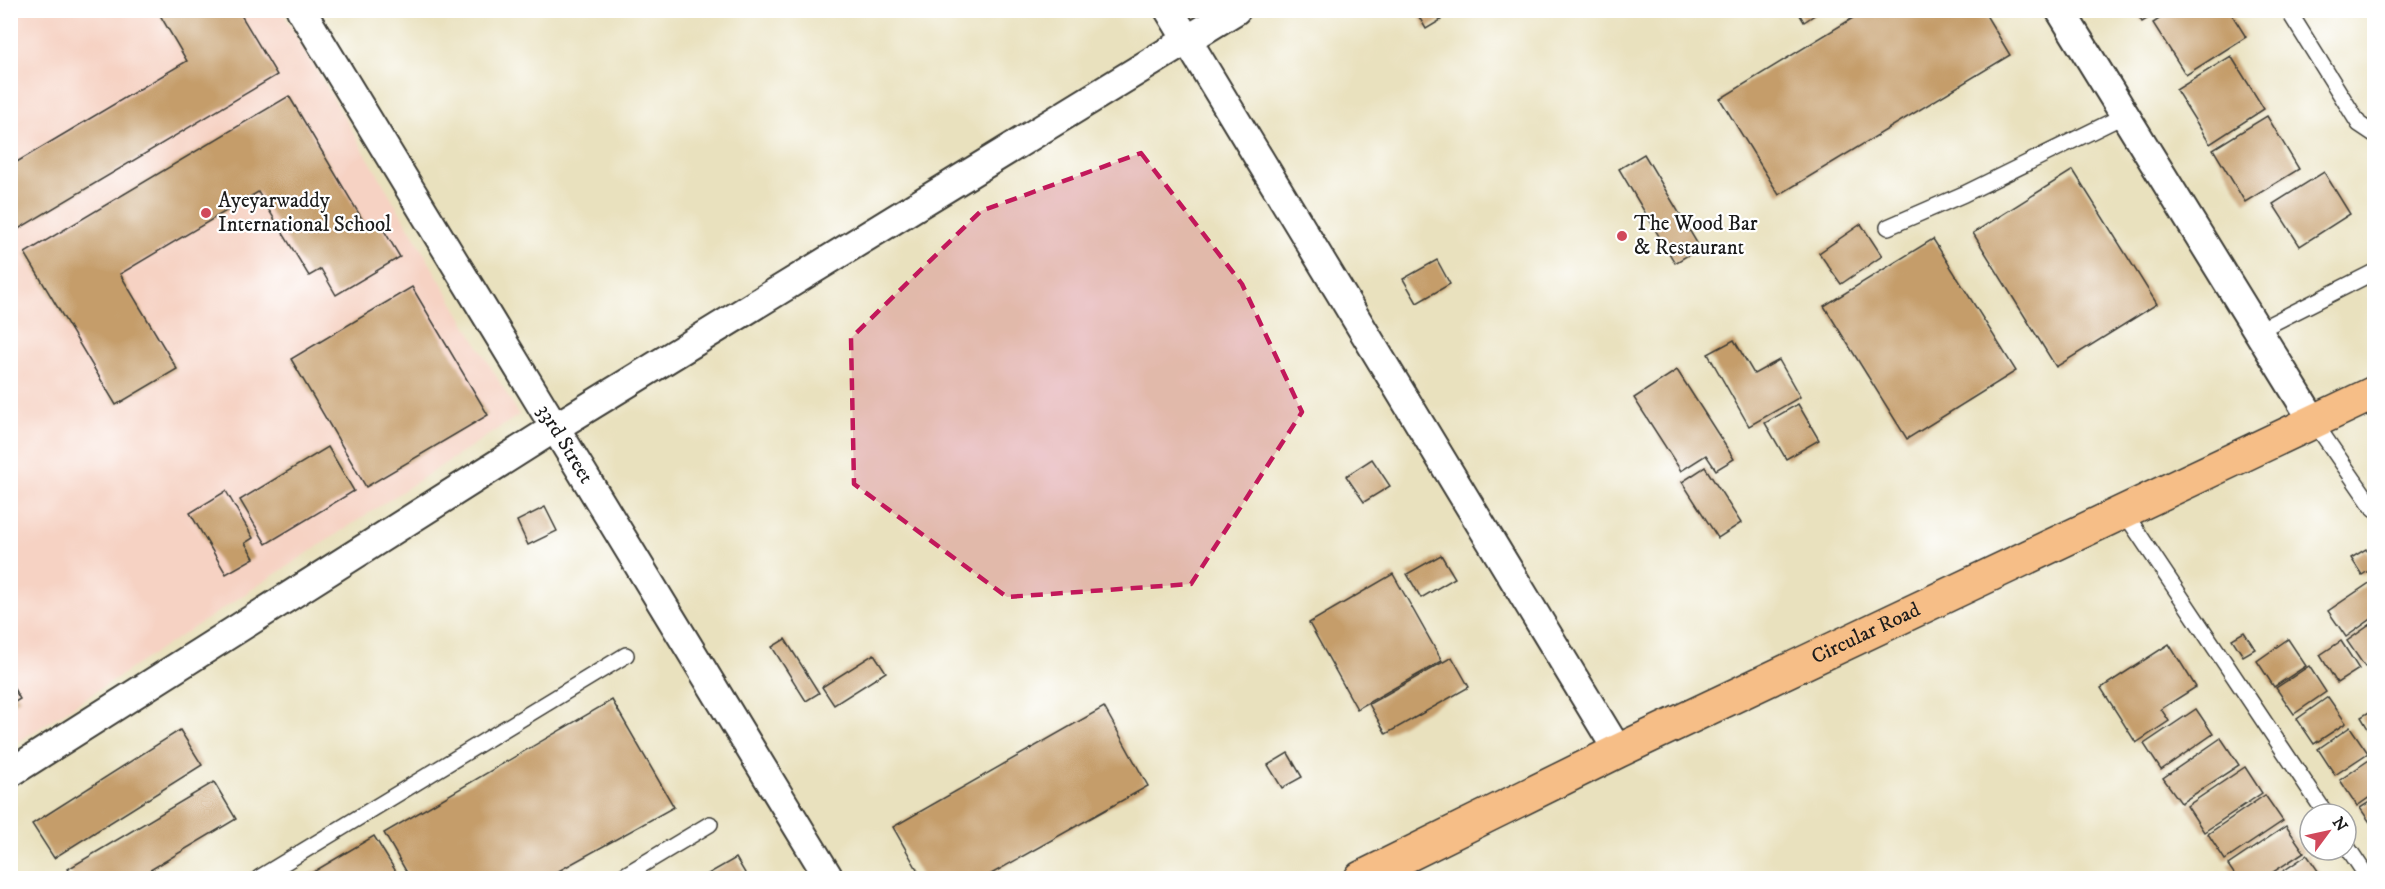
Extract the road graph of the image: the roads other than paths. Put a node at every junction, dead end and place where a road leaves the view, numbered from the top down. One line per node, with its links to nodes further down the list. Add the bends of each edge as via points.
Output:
1 (302, 10): 14 (street, 33rd Street)
2 (1169, 10): 6 (street)
3 (1236, 10): 6 (street)
4 (2060, 10): 7 (street)
5 (2288, 10): 8 (lane, via 2359,124)
6 (1186, 41): 14 (street); 18 (street)
7 (2125, 115): 9 (lane, via 1964,194); 11 (street)
8 (2374, 134)
9 (1888, 226)
10 (2374, 272): 11 (lane)
11 (2259, 330): 13 (street)
12 (2374, 393): 13 (main road, Circular Road)
13 (2314, 422): 15 (lane); 16 (main road, Circular Road)
14 (556, 427): 19 (street); 25 (street, 33rd Street)
15 (2374, 509)
16 (2124, 512): 18 (main road, Circular Road); 20 (lane)
17 (626, 655): 23 (lane)
18 (1618, 751): 26 (main road, Circular Road)
19 (10, 773)
20 (2318, 802)
21 (710, 824): 24 (lane)
22 (2357, 862): 27 (lane)
23 (259, 879)
24 (620, 879)
25 (829, 879)
26 (1361, 879)
27 (2368, 879)

